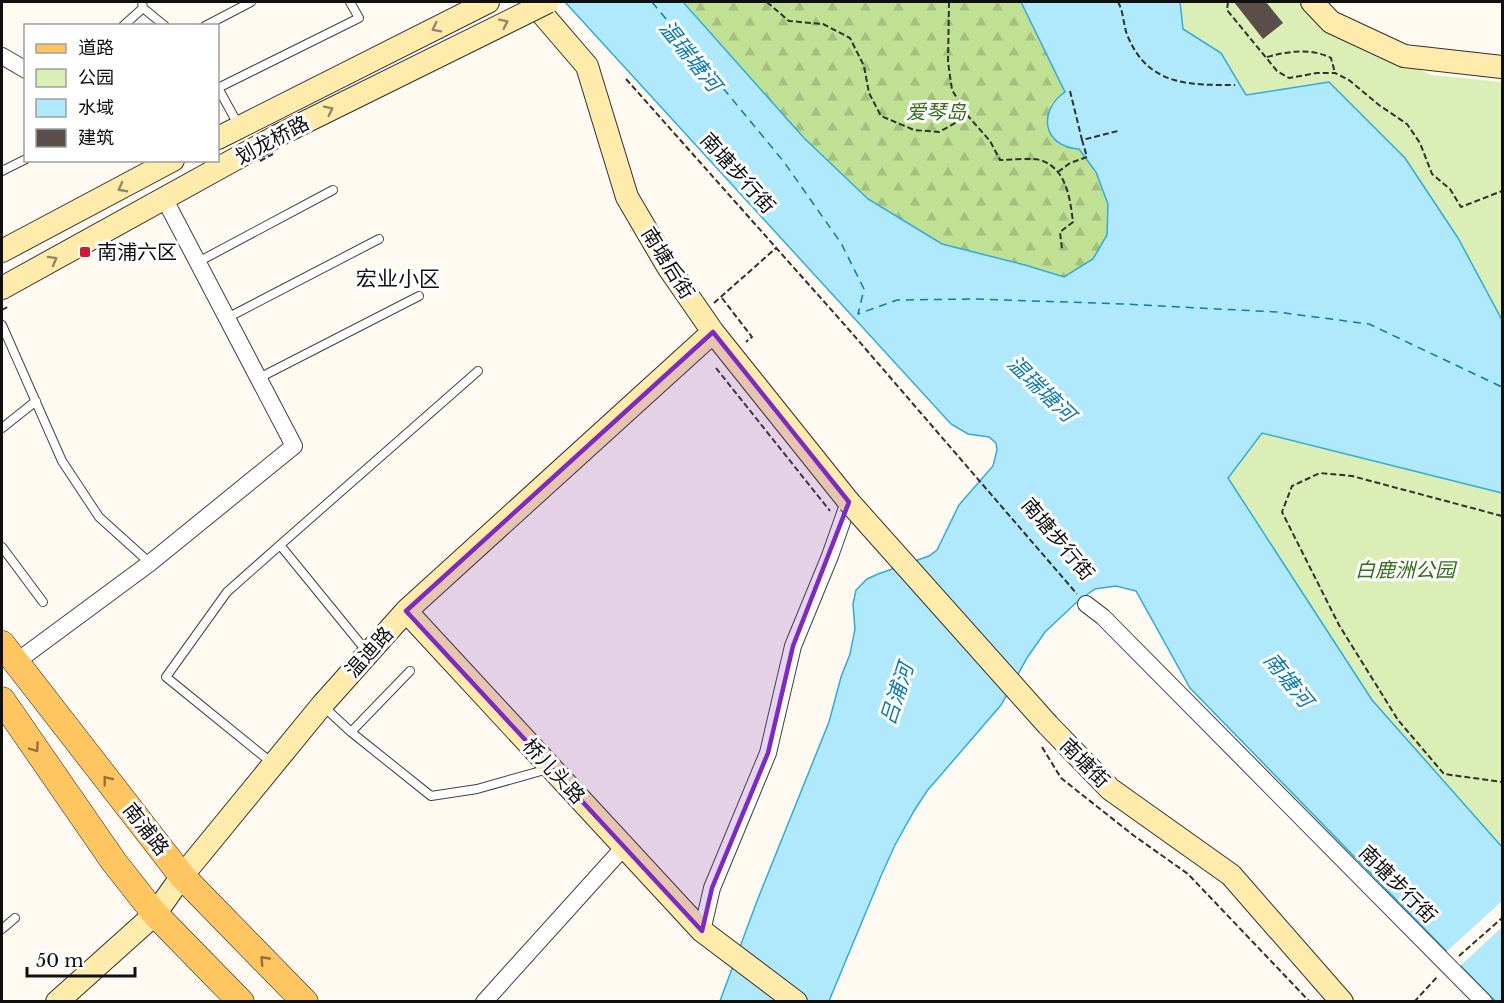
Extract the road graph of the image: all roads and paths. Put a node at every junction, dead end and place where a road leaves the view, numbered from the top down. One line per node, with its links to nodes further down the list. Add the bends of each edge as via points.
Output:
1 (251, 2): 14 (lane)
2 (350, 2): 22 (lane, via 359,18)
3 (488, 2): 26 (street, 划龙桥路, one-way to 26)
4 (532, 2): 46 (street, 南塘后街, via 587,66 627,197 668,267)
5 (548, 2): 37 (street, 划龙桥路, one-way to 5, bridge, via 277,136)
6 (767, 2): 25 (path, via 789,21 823,24 850,39 881,116 914,130 939,132)
7 (949, 2): 25 (path, via 948,62 952,90)
8 (1118, 2): 21 (path, via 1128,39 1152,70 1169,80)
9 (1228, 2): 16 (path, via 1227,10)
10 (1312, 2): 17 (street, via 1331,22 1404,56)
11 (142, 5): 12 (lane); 13 (lane)
12 (125, 24)
13 (163, 24)
14 (209, 24)
15 (2, 56): 18 (street)
16 (1266, 58): 19 (path, via 1289,78); 19 (path, via 1302,51 1321,53 1331,58)
17 (1503, 67)
18 (24, 69)
19 (1335, 73): 36 (path, via 1407,124 1420,143 1432,174 1450,189 1461,207)
20 (626, 79): 59 (path, 南塘步行街)
21 (1235, 85)
22 (219, 88)
23 (219, 90): 26 (lane)
24 (1070, 91): 29 (path)
25 (968, 116): 34 (path, via 990,141 1000,160 1041,160)
26 (239, 126): 28 (street, 划龙桥路)
27 (1118, 131): 29 (path)
28 (219, 137)
29 (1082, 140): 34 (path, via 1087,157)
30 (24, 160): 33 (lane)
31 (164, 162): 32 (street)
32 (146, 166): 40 (street, one-way to 40)
33 (2, 171)
34 (1058, 172): 39 (path, via 1069,193 1073,222 1060,232)
35 (333, 190): 41 (lane)
36 (1503, 191)
37 (164, 198): 41 (street); 42 (street, 划龙桥路, one-way to 37)
38 (379, 239): 44 (lane)
39 (1062, 249)
40 (2, 251)
41 (198, 262): 44 (street)
42 (2, 288)
43 (419, 296): 49 (lane)
44 (227, 318): 49 (street)
45 (2, 325): 50 (lane)
46 (713, 332): 52 (street, 南塘后街); 60 (street, 温迪路)
47 (716, 368): 54 (path)
48 (478, 372): 55 (lane)
49 (259, 378): 57 (street, via 294,446)
50 (36, 401): 51 (lane); 57 (lane, via 62,461 99,517)
51 (2, 428)
52 (849, 502): 54 (street); 66 (street, 南塘街, bridge)
53 (1503, 516): 70 (path, via 1352,476 1320,472 1292,486 1282,512 1339,625 1398,720 1444,774)
54 (841, 524): 77 (street, via 793,646 768,753 712,888)
55 (280, 545): 62 (lane); 68 (lane, via 227,591 166,677)
56 (2, 547): 58 (lane)
57 (150, 563): 61 (street)
58 (43, 602)
59 (1086, 604): 78 (street, 南塘步行街, via 1103,616)
60 (406, 611): 62 (street, 温迪路); 69 (street, 桥儿头路)
61 (9, 653): 72 (main road, 南浦路, one-way to 61)
62 (369, 653): 65 (street, 温迪路)
63 (410, 671): 67 (lane)
64 (2, 700): 73 (main road, one-way to 73, via 114,862)
65 (322, 705): 67 (lane); 68 (street, 温迪路)
66 (1046, 723): 84 (path, via 1033,732 1061,777 1188,874); 85 (street, 南塘街, via 1110,789 1231,875)
67 (351, 732): 69 (lane, via 431,796 477,789)
68 (273, 764): 72 (street, 温迪路)
69 (551, 768): 71 (street, 桥儿头路)
70 (1503, 782)
71 (624, 847): 77 (street, 桥儿头路); 82 (street)
72 (183, 876): 73 (street, 温迪路); 81 (main road, 南浦路, one-way to 72)
73 (155, 914): 79 (street, 温迪路); 80 (main road)
74 (15, 918): 76 (lane)
75 (1503, 918): 78 (path)
76 (2, 929)
77 (702, 931): 83 (street, 桥儿头路)
78 (1449, 965): 86 (path); 87 (street, 南塘步行街)
79 (57, 1002)
80 (241, 1002)
81 (305, 1002)
82 (484, 1002)
83 (796, 1002)
84 (1310, 1002)
85 (1342, 1002)
86 (1414, 1002)
87 (1484, 1002)

